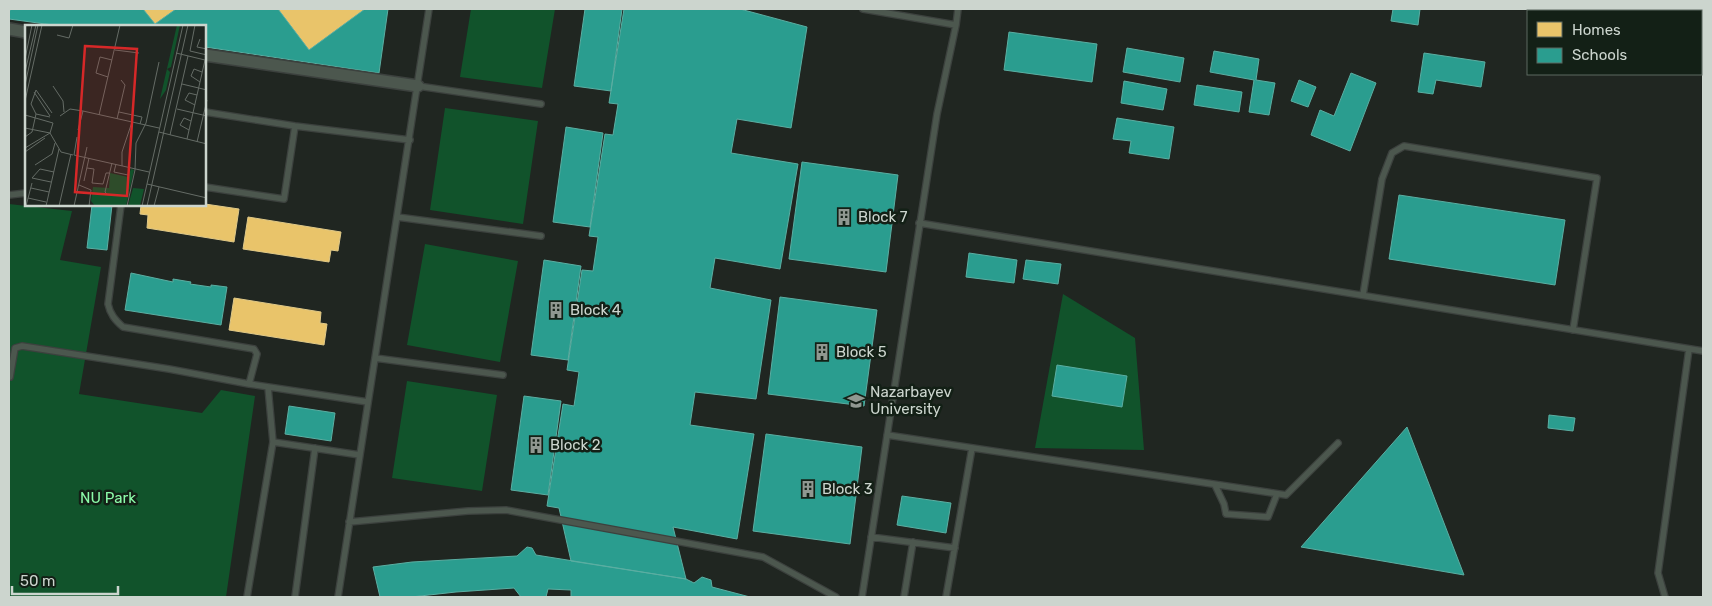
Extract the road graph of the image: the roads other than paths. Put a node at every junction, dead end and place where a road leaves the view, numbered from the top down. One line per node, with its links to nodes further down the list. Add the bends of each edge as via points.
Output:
1 (429, 9): 8 (lane)
2 (863, 9): 4 (lane)
3 (958, 9): 4 (lane)
4 (956, 25): 18 (lane, via 936,118)
5 (9, 29): 6 (street)
6 (25, 32)
7 (206, 55): 8 (street)
8 (418, 86): 9 (lane); 12 (lane)
9 (541, 104)
10 (206, 112): 11 (lane)
11 (295, 126): 12 (lane); 13 (lane, via 284,199)
12 (410, 140): 17 (lane)
13 (206, 186)
14 (25, 193): 15 (lane)
15 (9, 195)
16 (121, 206): 27 (lane, via 108,304 115,320 123,327 254,348 256,354)
17 (397, 217): 19 (lane); 24 (lane)
18 (919, 223): 20 (lane); 30 (lane)
19 (541, 236)
20 (1363, 295): 21 (lane); 21 (lane, via 1382,179 1392,153 1404,146 1597,178)
21 (1573, 330): 22 (lane)
22 (1688, 349): 23 (lane); 49 (lane, via 1658,573)
23 (1703, 351)
24 (375, 358): 25 (lane); 29 (lane)
25 (504, 375)
26 (10, 377): 27 (lane, via 15,348 22,346)
27 (249, 384): 28 (lane)
28 (268, 387): 29 (lane); 31 (lane)
29 (368, 402): 35 (lane)
30 (887, 435): 34 (lane); 39 (lane)
31 (273, 442): 33 (lane); 42 (lane)
32 (1338, 443): 37 (lane, via 1286,495)
33 (316, 448): 35 (lane); 43 (lane)
34 (972, 448): 36 (lane); 41 (lane)
35 (360, 455): 38 (lane)
36 (1215, 484): 37 (lane); 37 (lane, via 1226,514 1268,517)
37 (1277, 494)
38 (349, 522): 44 (lane); 45 (lane, via 506,510 763,557)
39 (871, 537): 40 (lane); 46 (lane)
40 (913, 542): 41 (lane); 47 (lane)
41 (955, 548): 48 (lane)
42 (247, 597)
43 (295, 597)
44 (338, 597)
45 (836, 597)
46 (862, 597)
47 (904, 597)
48 (946, 597)
49 (1666, 597)

